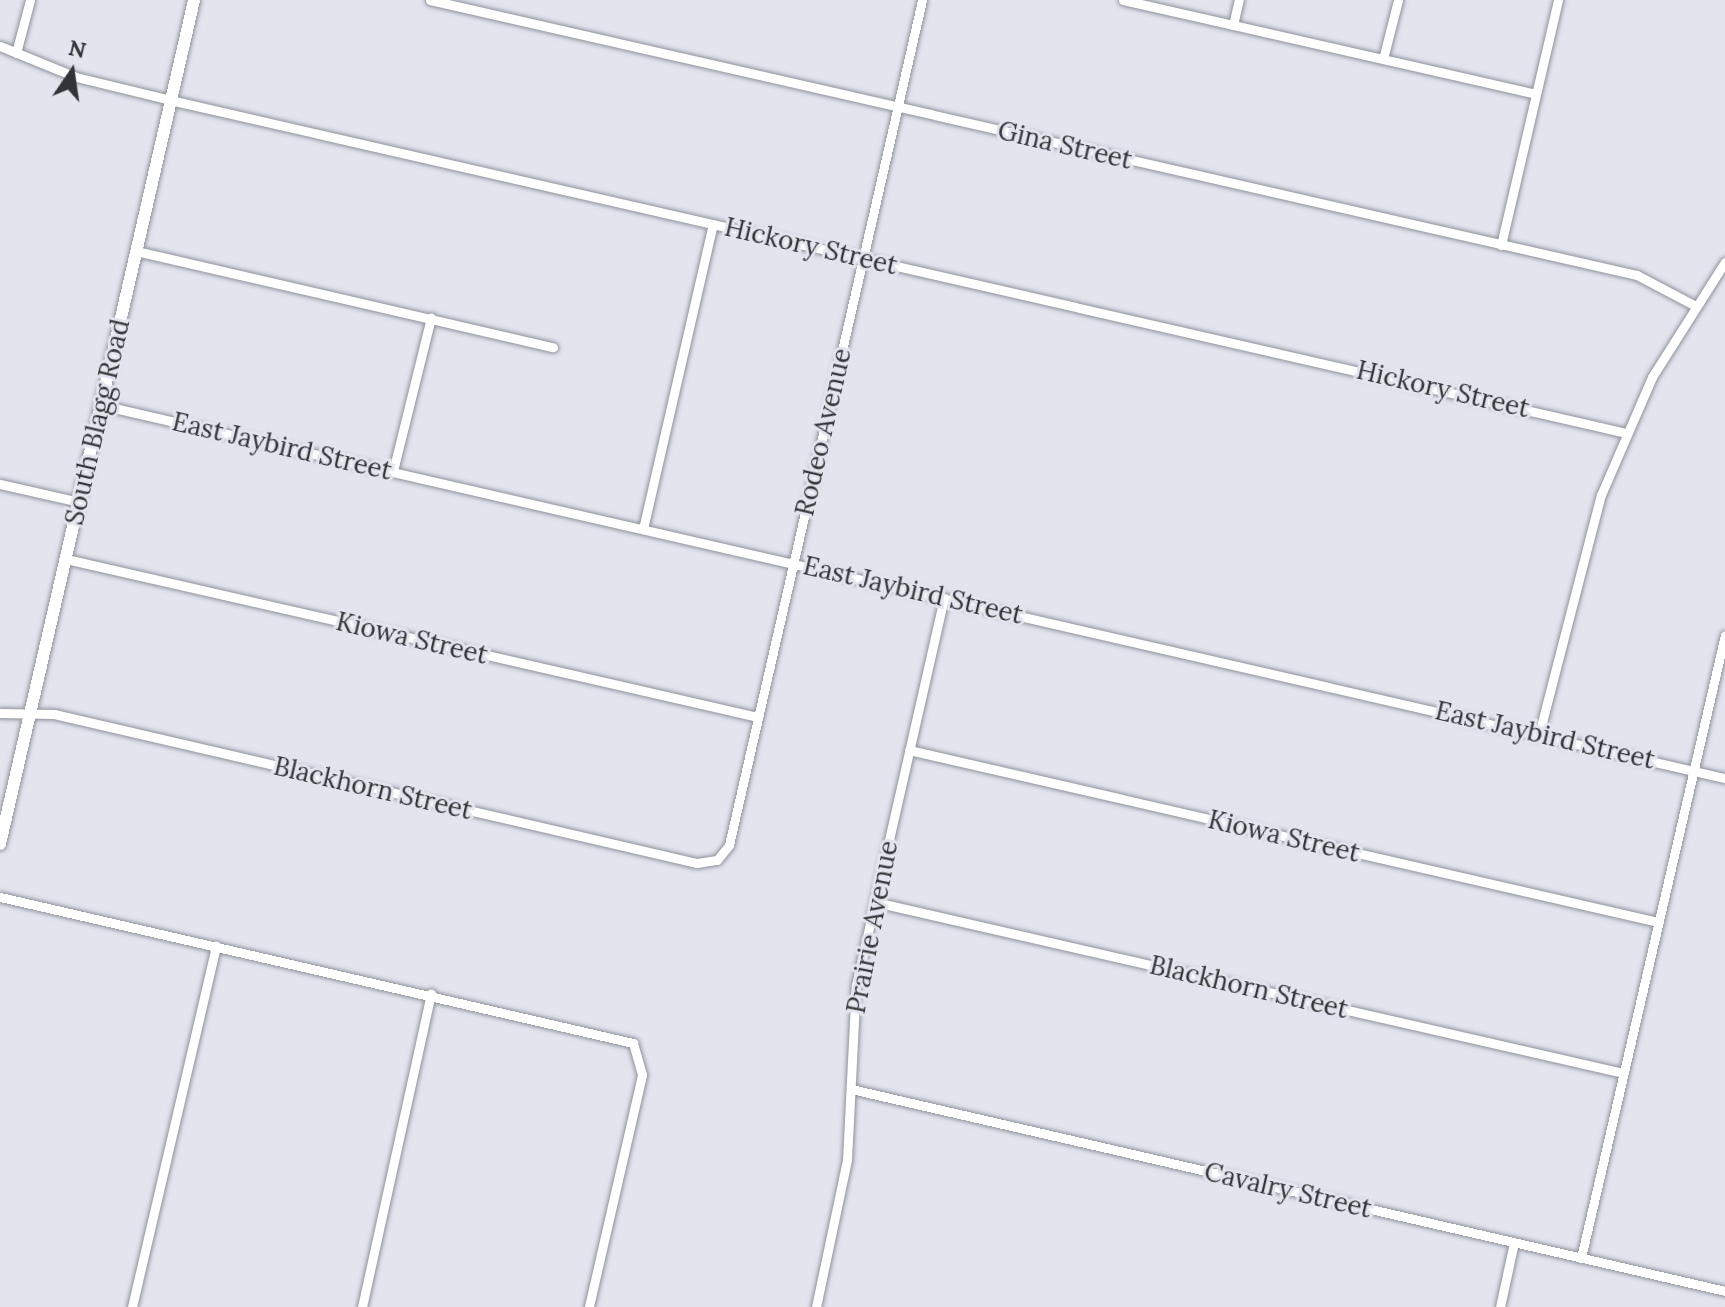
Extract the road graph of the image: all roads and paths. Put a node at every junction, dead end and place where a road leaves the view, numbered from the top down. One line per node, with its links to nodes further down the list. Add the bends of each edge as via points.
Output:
1 (30, 0): 11 (street)
2 (194, 0): 14 (main road, South Blagg Road)
3 (430, 0): 15 (street, Gina Street)
4 (922, 0): 15 (street, Rodeo Avenue)
5 (1123, 0): 9 (street)
6 (1239, 0): 9 (street)
7 (1398, 0): 12 (street)
8 (1558, 0): 13 (street)
9 (1233, 25): 12 (street)
10 (0, 46): 11 (street, Hickory Street)
11 (16, 53): 14 (street, Hickory Street)
12 (1383, 59): 13 (street)
13 (1534, 93): 17 (street)
14 (170, 100): 16 (street, Hickory Street); 18 (main road, South Blagg Road)
15 (898, 107): 17 (street, Gina Street); 19 (street, Rodeo Avenue)
16 (713, 224): 19 (street, Hickory Street); 29 (street)
17 (1501, 245): 21 (street, Gina Street, via 1637,275)
18 (136, 251): 22 (street); 24 (main road, South Blagg Road)
19 (863, 259): 25 (street, Hickory Street); 31 (street, Rodeo Avenue)
20 (1725, 262): 21 (street)
21 (1694, 305): 25 (street)
22 (431, 318): 23 (street); 26 (street)
23 (553, 347)
24 (101, 405): 26 (street, East Jaybird Street); 28 (main road, South Blagg Road)
25 (1626, 433): 37 (street, via 1587,537)
26 (393, 471): 29 (street, East Jaybird Street)
27 (0, 484): 28 (street)
28 (79, 502): 30 (main road, South Blagg Road)
29 (643, 529): 31 (street, East Jaybird Street)
30 (66, 559): 35 (street, Kiowa Street); 36 (main road, South Blagg Road)
31 (793, 563): 32 (street, East Jaybird Street); 35 (street, Rodeo Avenue)
32 (944, 598): 37 (street, East Jaybird Street); 38 (street, Prairie Avenue)
33 (1725, 635): 39 (street)
34 (0, 713): 36 (street, Blackhorn Street)
35 (758, 717): 42 (street, Rodeo Avenue, via 729,845)
36 (29, 718): 41 (main road, South Blagg Road); 42 (street, Blackhorn Street, via 84,720 697,863)
37 (1539, 734): 39 (street, East Jaybird Street)
38 (909, 750): 44 (street, Prairie Avenue); 45 (street, Kiowa Street)
39 (1693, 771): 40 (street, East Jaybird Street); 45 (street)
40 (1725, 778)
41 (0, 844)
42 (717, 860)
43 (0, 897): 46 (street)
44 (875, 902): 48 (street, Blackhorn Street); 49 (street, Prairie Avenue, via 856,985)
45 (1658, 922): 48 (street)
46 (216, 946): 47 (street); 53 (street)
47 (431, 994): 54 (street); 55 (street, via 624,1039 640,1050 643,1070)
48 (1623, 1073): 51 (street)
49 (851, 1089): 50 (street, Cavalry Street); 56 (street, Prairie Avenue, via 847,1160)
50 (1514, 1242): 51 (street, Cavalry Street); 57 (street)
51 (1581, 1258): 52 (street, Cavalry Street)
52 (1725, 1291)
53 (132, 1307)
54 (362, 1307)
55 (589, 1307)
56 (816, 1307)
57 (1500, 1307)

